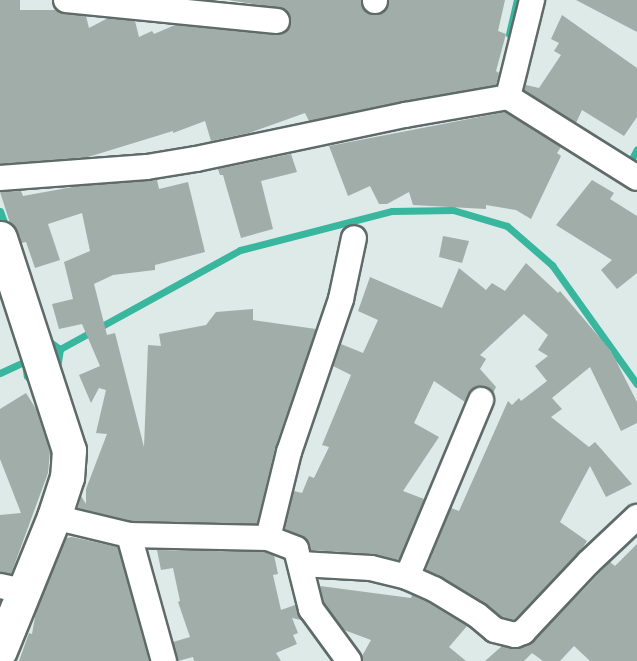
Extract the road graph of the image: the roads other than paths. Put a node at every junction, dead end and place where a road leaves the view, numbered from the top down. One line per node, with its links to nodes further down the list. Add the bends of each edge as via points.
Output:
1 (66, 0): 3 (street)
2 (532, 0): 4 (street)
3 (277, 21)
4 (508, 97): 5 (street, via 147,167); 6 (street)
5 (0, 178)
6 (637, 178)
7 (0, 238): 10 (street, via 69,450 67,477)
8 (354, 238): 13 (street, via 341,299 289,452)
9 (481, 400): 15 (street)
10 (54, 517): 12 (street); 16 (street)
11 (637, 517): 15 (street, via 523,632 515,635 495,630 434,589)
12 (129, 535): 13 (street); 18 (street)
13 (268, 538): 14 (street, via 296,549)
14 (301, 564): 15 (street, via 371,568); 19 (street, via 311,609)
15 (407, 577)
16 (12, 589): 17 (street)
17 (0, 650)
18 (164, 661)
19 (349, 661)

